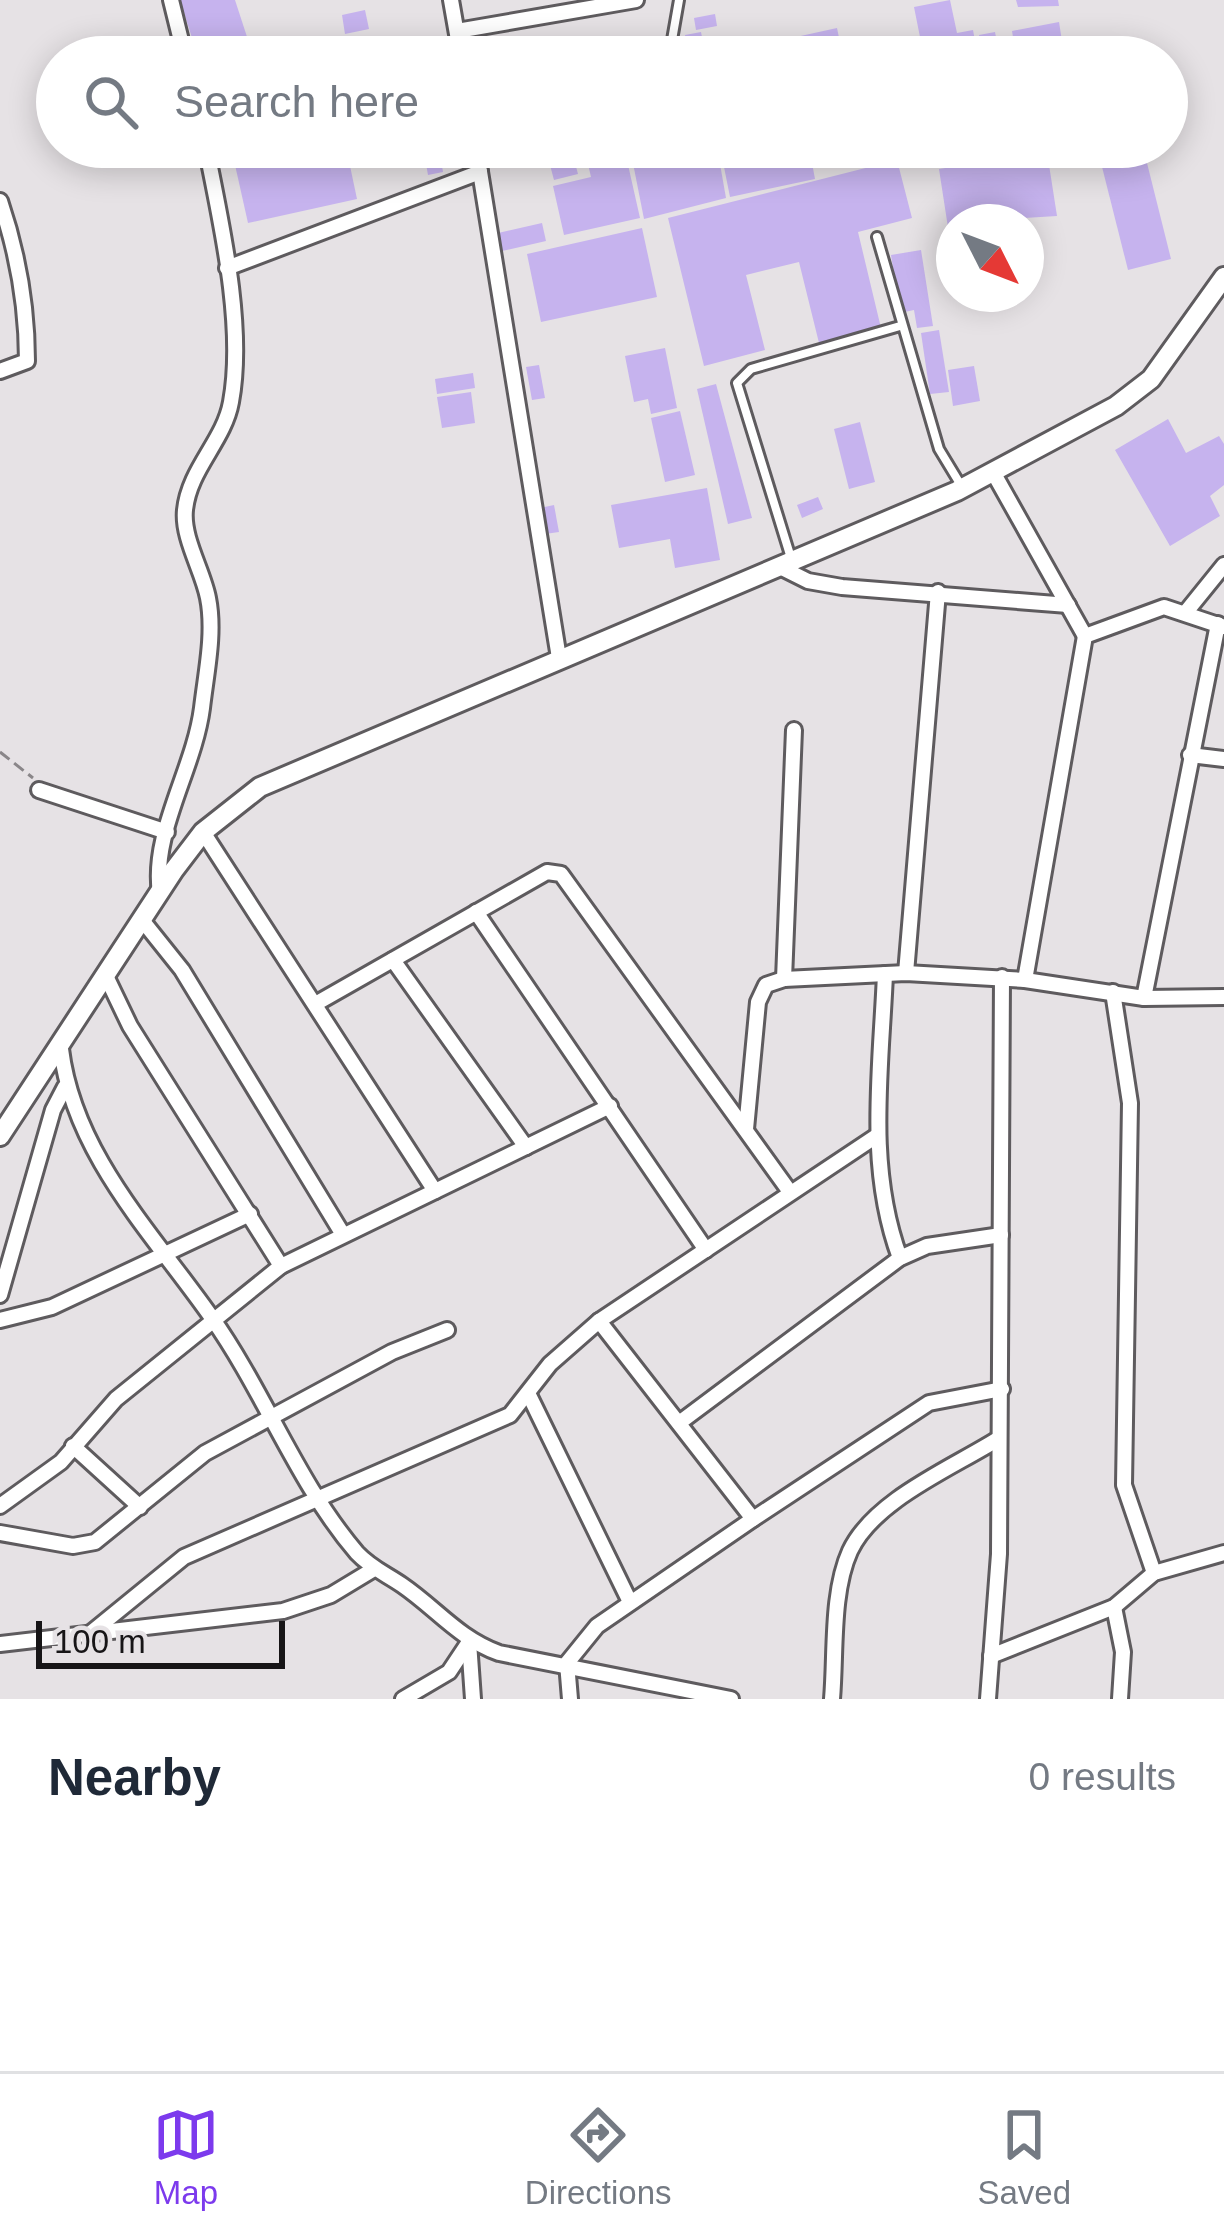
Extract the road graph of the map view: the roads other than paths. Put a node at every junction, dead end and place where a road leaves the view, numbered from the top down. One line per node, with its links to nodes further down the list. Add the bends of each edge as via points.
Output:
1 (171, 0): 6 (street)
2 (452, 0): 5 (street)
3 (636, 0): 5 (street)
4 (679, 0): 8 (lane)
5 (457, 31): 7 (street)
6 (180, 36)
7 (458, 36)
8 (673, 36)
9 (210, 168): 14 (street)
10 (479, 168): 11 (street)
11 (480, 172): 14 (street); 27 (street)
12 (0, 201): 17 (street, via 21,275 27,362)
13 (877, 237): 16 (lane)
14 (227, 268): 32 (street, via 231,408 188,490 184,517 210,605 209,650 201,716)
15 (1224, 277): 18 (street, via 1151,379)
16 (900, 326): 19 (lane, via 939,449); 20 (lane, via 751,369 737,383)
17 (0, 371)
18 (993, 472): 19 (street); 23 (street)
19 (962, 488): 20 (street)
20 (785, 563): 22 (street, via 808,581); 27 (street)
21 (1224, 565): 24 (street)
22 (938, 592): 23 (street); 38 (street)
23 (1068, 605): 26 (street)
24 (1186, 612): 25 (street); 26 (street, via 1164,607)
25 (1221, 626): 29 (street)
26 (1085, 636): 43 (street)
27 (559, 658): 33 (street, via 296,769)
28 (794, 730): 42 (street)
29 (1190, 755): 30 (street); 46 (street)
30 (1224, 759)
31 (39, 790): 32 (street)
32 (167, 832): 34 (street, via 156,866)
33 (203, 832): 34 (street); 47 (street)
34 (160, 893): 36 (street)
35 (476, 912): 37 (street); 50 (street); 51 (street, via 547,872 561,874)
36 (142, 920): 40 (street); 58 (street, via 182,970)
37 (393, 960): 47 (street); 54 (street)
38 (906, 973): 39 (street); 41 (street)
39 (885, 974): 42 (street); 53 (street)
40 (106, 976): 48 (street); 57 (street)
41 (1002, 977): 43 (street); 59 (street)
42 (784, 980): 51 (street, via 766,986 758,1002)
43 (1025, 980): 44 (street)
44 (1113, 992): 46 (street); 82 (street, via 1130,1103 1124,1485)
45 (1224, 997): 46 (street)
46 (1144, 998)
47 (317, 1004): 55 (street)
48 (61, 1049): 49 (street); 52 (street)
49 (65, 1087): 61 (street); 64 (street)
50 (610, 1106): 54 (street); 60 (street)
51 (746, 1130): 56 (street)
52 (0, 1136)
53 (878, 1136): 56 (street); 62 (street, via 883,1213)
54 (526, 1148): 55 (street)
55 (435, 1191): 58 (street)
56 (790, 1192): 60 (street)
57 (250, 1214): 61 (street); 63 (street)
58 (342, 1233): 63 (street)
59 (1001, 1235): 62 (street); 69 (street)
60 (706, 1250): 67 (street)
61 (160, 1255): 65 (street); 66 (street, via 52,1307)
62 (900, 1258): 72 (street)
63 (280, 1267): 65 (street)
64 (0, 1295)
65 (213, 1319): 71 (street); 74 (street)
66 (0, 1320)
67 (599, 1321): 70 (street); 72 (street)
68 (447, 1330): 71 (street)
69 (1002, 1389): 73 (street); 78 (street, via 929,1403)
70 (528, 1393): 75 (street, via 510,1415); 83 (street)
71 (268, 1416): 75 (street); 77 (street, via 205,1453)
72 (679, 1423): 78 (street)
73 (998, 1439): 88 (street); 94 (street, via 861,1533 842,1578)
74 (73, 1446): 76 (street); 77 (street)
75 (320, 1499): 81 (street); 85 (street, via 184,1557)
76 (0, 1506)
77 (140, 1507): 79 (street, via 95,1542 73,1546)
78 (753, 1520): 83 (street)
79 (0, 1533)
80 (1224, 1553): 82 (street)
81 (374, 1569): 85 (street, via 283,1611); 86 (street)
82 (1154, 1573): 84 (street)
83 (630, 1601): 89 (street)
84 (1114, 1607): 88 (street); 96 (street, via 1123,1652)
85 (92, 1632): 87 (street)
86 (470, 1642): 89 (street); 90 (street, via 449,1672); 91 (street)
87 (0, 1644)
88 (992, 1656): 95 (street)
89 (567, 1663): 92 (street); 93 (street)
90 (403, 1699)
91 (473, 1699)
92 (570, 1699)
93 (731, 1699)
94 (832, 1699)
95 (988, 1699)
96 (1120, 1699)

